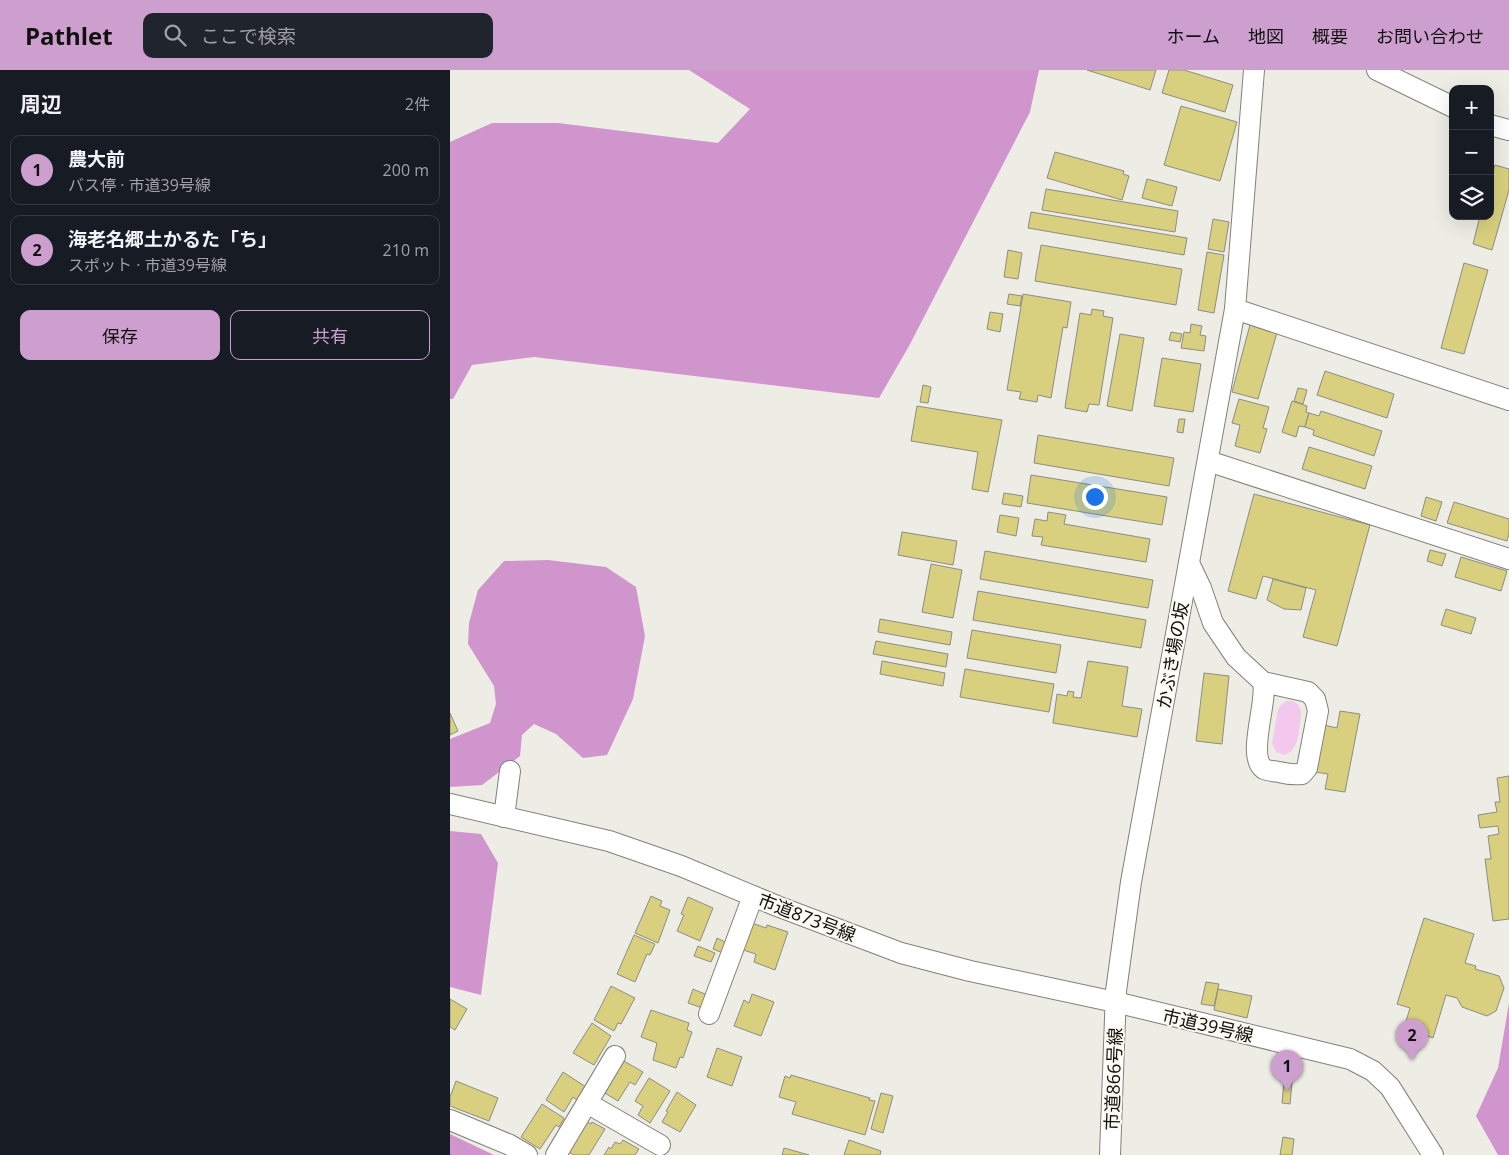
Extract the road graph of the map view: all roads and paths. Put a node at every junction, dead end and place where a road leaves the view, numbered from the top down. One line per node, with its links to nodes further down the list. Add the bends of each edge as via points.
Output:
1 (1254, 70): 6 (street, かぶき場の坂)
2 (1377, 70): 3 (street)
3 (1449, 105)
4 (1494, 126): 5 (street)
5 (1509, 130)
6 (1235, 309): 7 (street); 8 (street, かぶき場の坂)
7 (1509, 400)
8 (1208, 461): 9 (street); 10 (street, かぶき場の坂)
9 (1509, 559)
10 (1189, 563): 11 (street, via 1212,624 1236,657); 16 (street, かぶき場の坂, via 1131,882)
11 (1263, 682): 11 (street, via 1308,692 1315,700 1318,711 1307,768 1302,774 1265,770 1260,764 1257,738 1265,697)
12 (510, 771): 14 (street)
13 (450, 804): 14 (street, 市道873号線)
14 (504, 817): 15 (street, 市道873号線, via 609,842 681,866)
15 (753, 896): 16 (street, 市道873号線, via 901,953); 17 (street)
16 (1115, 1002): 24 (street, 市道866号線); 25 (street, 市道39号線, via 1350,1058 1373,1071 1390,1088)
17 (708, 1014)
18 (615, 1056): 19 (street)
19 (587, 1103): 21 (street); 23 (street)
20 (450, 1120): 22 (street)
21 (660, 1145)
22 (528, 1155)
23 (556, 1155)
24 (1110, 1155)
25 (1433, 1155)

